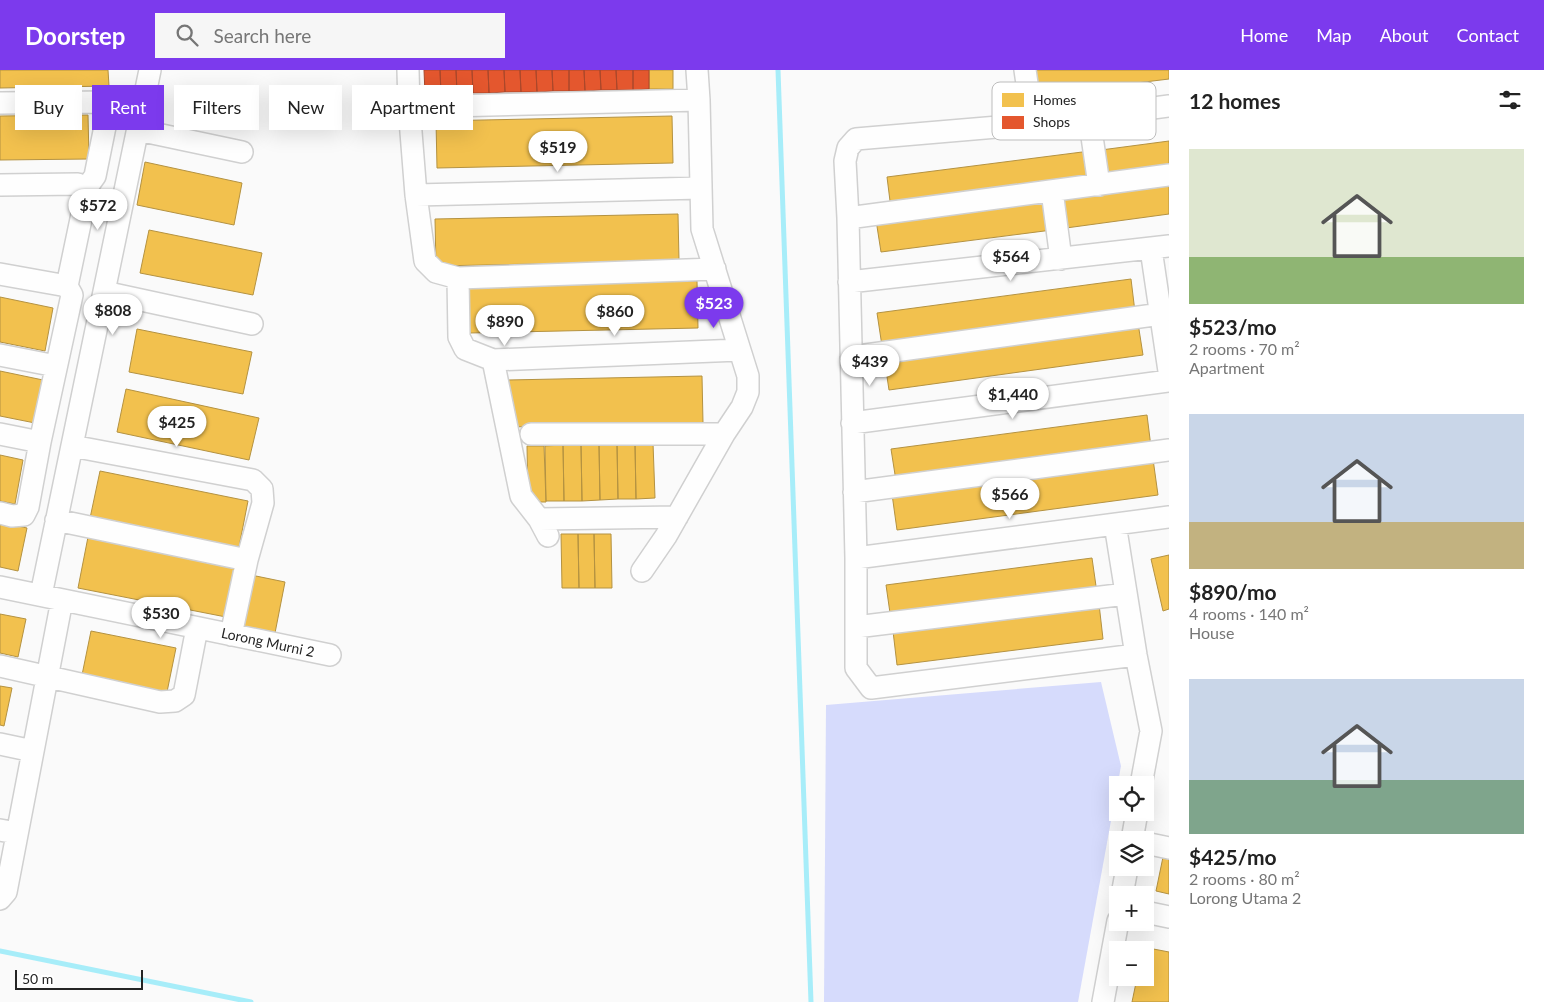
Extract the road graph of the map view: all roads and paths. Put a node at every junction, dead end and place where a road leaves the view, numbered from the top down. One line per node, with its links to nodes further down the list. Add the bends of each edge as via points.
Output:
1 (150, 70): 4 (street)
2 (408, 70): 5 (street)
3 (697, 70): 6 (street)
4 (147, 85)
5 (408, 85)
6 (699, 100): 8 (street); 19 (street)
7 (0, 103): 20 (street, via 110,102 95,176)
8 (473, 105)
9 (1169, 106): 10 (street)
10 (1156, 108)
11 (992, 127): 23 (street, via 856,139 848,148 845,161)
12 (138, 130): 15 (street); 31 (street)
13 (411, 130): 22 (street)
14 (1092, 140): 18 (street)
15 (242, 152)
16 (1169, 175): 18 (street)
17 (0, 185): 20 (street, via 78,184)
18 (1099, 185): 21 (street)
19 (700, 188): 22 (street); 26 (street, via 702,229)
20 (85, 190): 30 (street, via 86,200)
21 (1052, 191): 23 (street); 25 (street)
22 (416, 195): 28 (street, via 425,261 436,272)
23 (848, 218): 29 (street)
24 (1160, 247): 25 (street); 32 (street)
25 (1061, 258): 29 (street)
26 (715, 269): 28 (street); 34 (street)
27 (0, 274): 30 (street)
28 (458, 278): 37 (street, via 459,337 465,349)
29 (849, 282): 36 (street)
30 (67, 286): 38 (street, via 72,295)
31 (104, 292): 33 (street); 46 (street)
32 (1161, 314): 36 (street); 39 (street)
33 (252, 324)
34 (740, 350): 37 (street); 44 (street, via 748,376 748,392)
35 (0, 355): 38 (street)
36 (851, 357): 41 (street)
37 (493, 360): 50 (street, via 521,496 543,528)
38 (56, 366): 45 (street)
39 (1169, 371)
40 (1169, 380): 41 (street)
41 (852, 423): 48 (street)
42 (0, 434): 45 (street)
43 (531, 434): 44 (street)
44 (724, 434): 50 (street)
45 (40, 442): 49 (street, via 24,515)
46 (72, 446): 52 (street); 55 (street, via 253,480 262,489 263,503)
47 (1169, 450): 48 (street)
48 (854, 492): 54 (street)
49 (0, 513)
50 (677, 517): 56 (street)
51 (1169, 517): 53 (street)
52 (56, 520): 55 (street); 59 (street)
53 (1115, 524): 54 (street); 58 (street)
54 (856, 558): 61 (street)
55 (247, 560): 63 (street)
56 (642, 571)
57 (0, 587): 59 (street, Lorong Murni 2)
58 (1126, 594): 61 (street); 65 (street)
59 (41, 595): 60 (street, Lorong Murni 2)
60 (62, 600): 62 (street, Lorong Murni 2); 67 (street)
61 (856, 627): 65 (street, via 856,668 871,688)
62 (197, 628): 63 (street, Lorong Murni 2); 67 (street, via 184,695 175,701 160,702)
63 (231, 635): 64 (street, Lorong Murni 2)
64 (330, 655)
65 (1136, 656): 68 (street)
66 (0, 666): 67 (street)
67 (47, 676): 70 (street)
68 (1159, 723): 71 (street, via 1151,731)
69 (0, 744): 70 (street)
70 (33, 751): 72 (street)
71 (1144, 776)
72 (9, 832): 75 (street, via 6,892)
73 (1154, 845): 74 (street)
74 (1169, 848)
75 (0, 899)
76 (1154, 914): 77 (street)
77 (1169, 917)
78 (1116, 931): 79 (street)
79 (1103, 1002)

